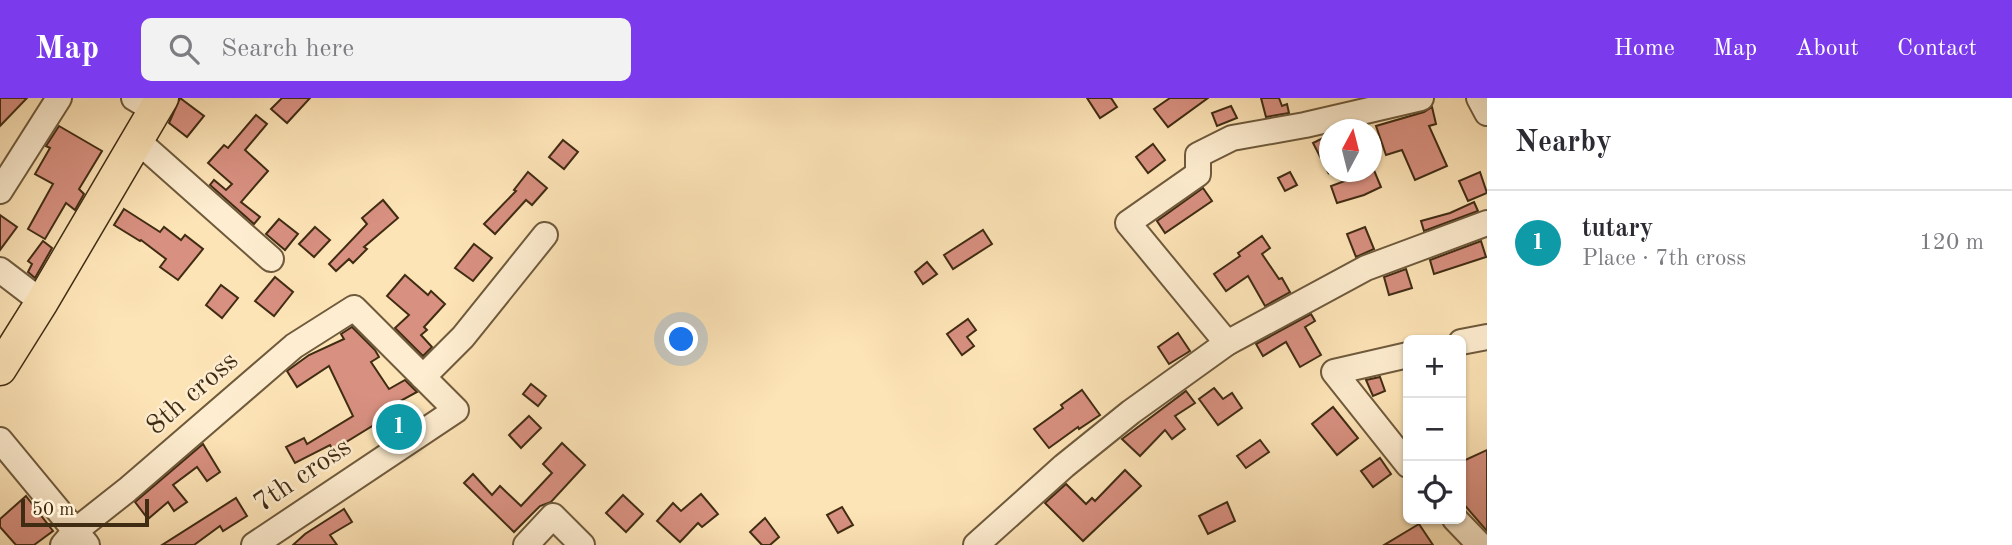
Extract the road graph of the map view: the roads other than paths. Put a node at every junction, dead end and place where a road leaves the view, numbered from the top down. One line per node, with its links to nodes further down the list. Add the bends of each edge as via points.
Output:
1 (59, 98): 7 (street)
2 (1421, 98): 15 (street, via 1232,138 1198,155 1199,174 1128,223)
3 (1479, 98): 5 (street)
4 (150, 102): 6 (main road)
5 (1487, 113)
6 (138, 141): 10 (street); 12 (main road)
7 (0, 191)
8 (1487, 223): 15 (street, via 1366,268)
9 (545, 235): 18 (street, via 463,337)
10 (271, 259)
11 (0, 270): 12 (street)
12 (42, 302): 17 (main road)
13 (1487, 337): 14 (street)
14 (1466, 341)
15 (1227, 343): 26 (street, via 1131,412)
16 (1403, 356): 20 (street, via 1334,372)
17 (0, 369)
18 (424, 377): 22 (street, 8th cross, via 354,308 294,346); 23 (street, 7th cross, via 456,410)
19 (0, 440): 22 (street)
20 (1405, 461)
21 (1460, 524): 27 (street)
22 (75, 540)
23 (254, 545)
24 (526, 545): 25 (street, via 553,516)
25 (582, 545)
26 (976, 545)
27 (1480, 545)

